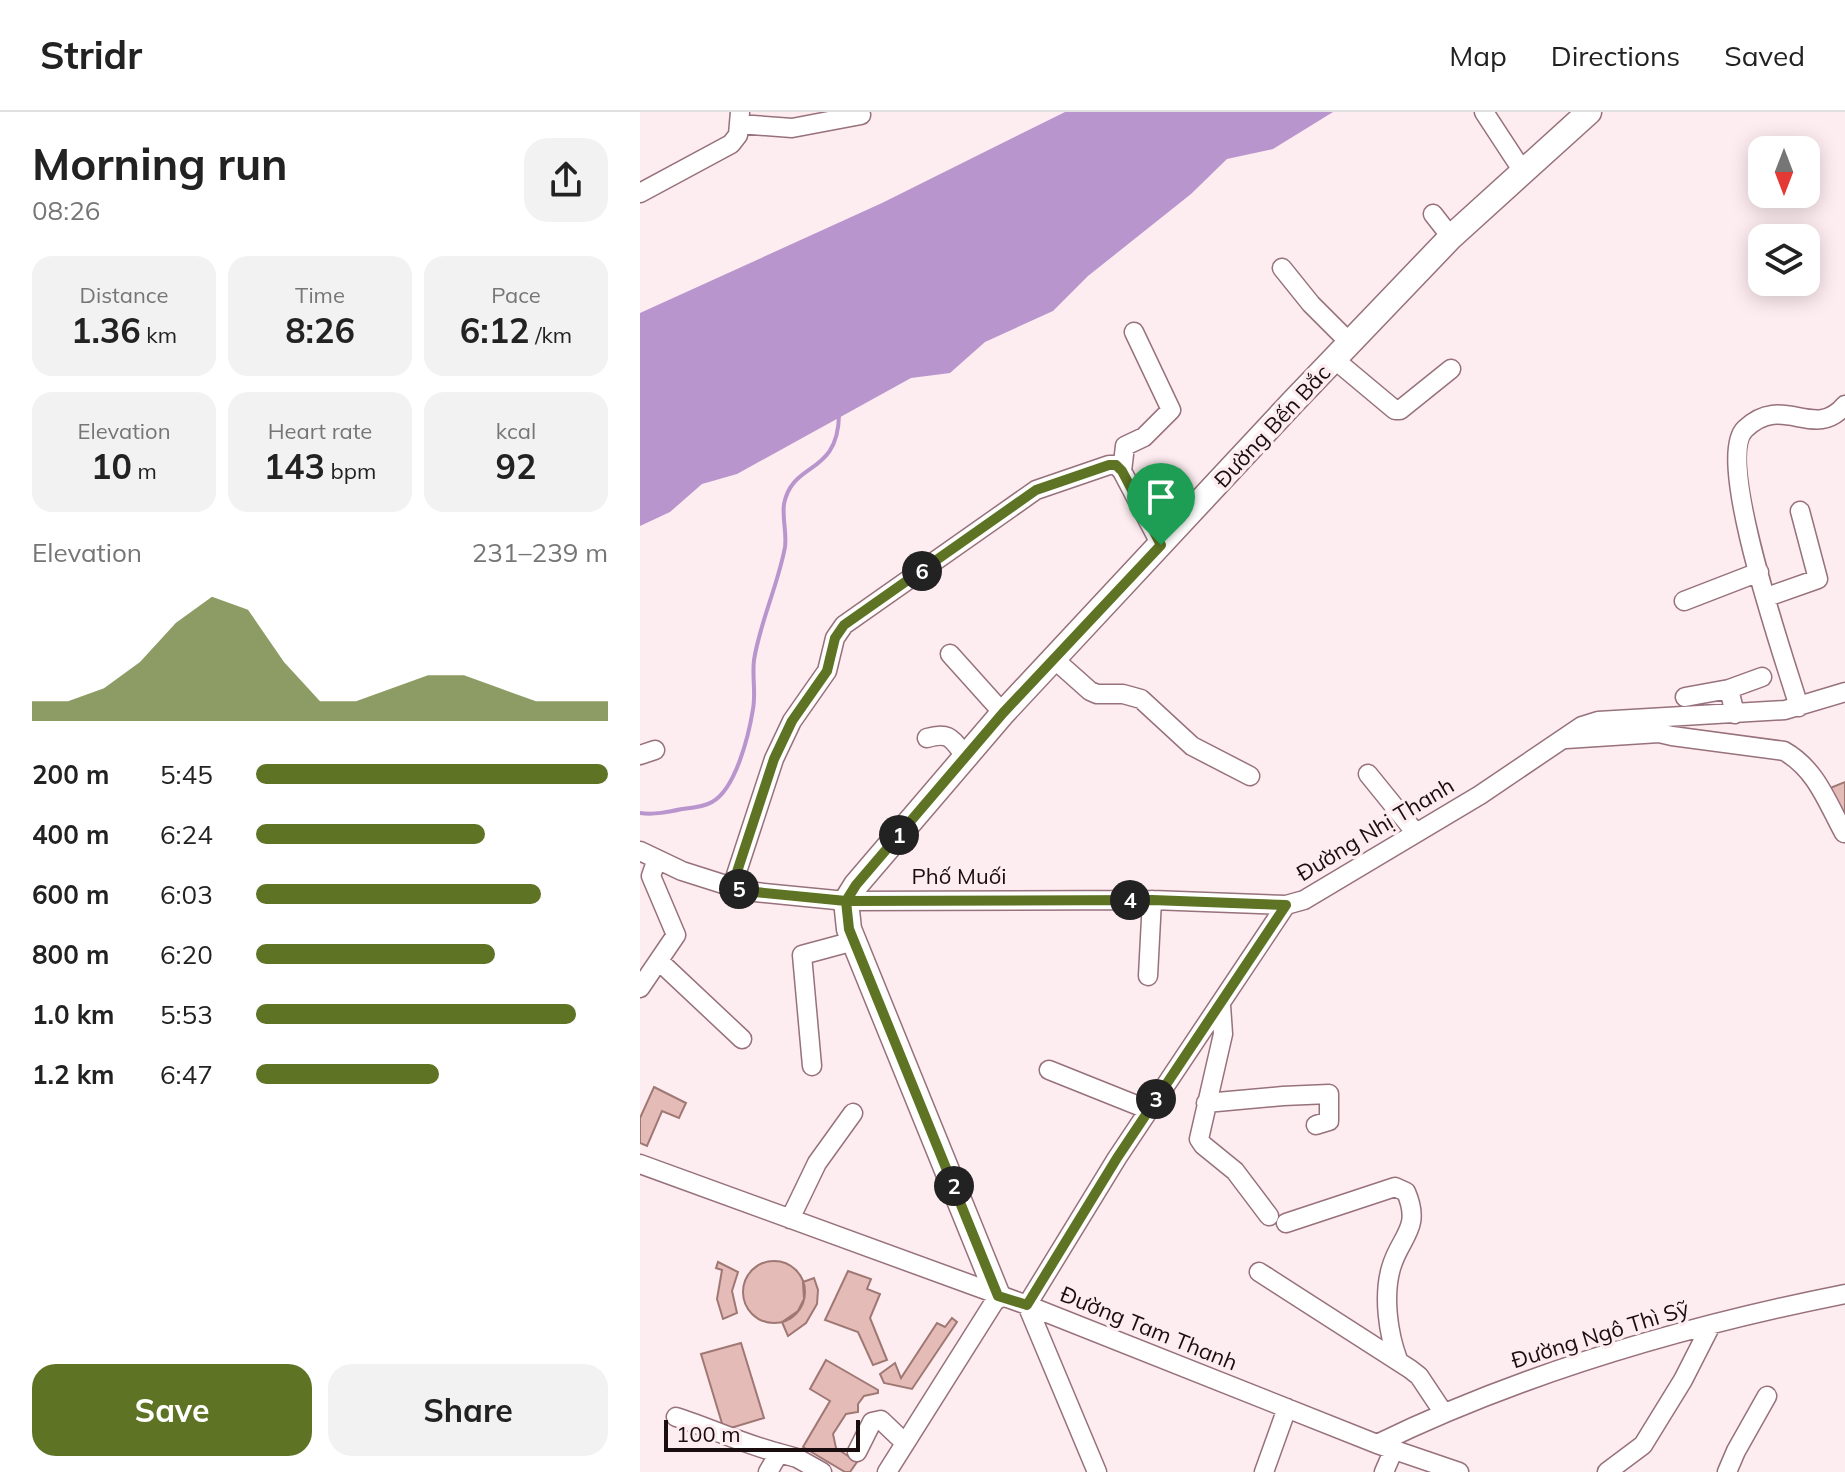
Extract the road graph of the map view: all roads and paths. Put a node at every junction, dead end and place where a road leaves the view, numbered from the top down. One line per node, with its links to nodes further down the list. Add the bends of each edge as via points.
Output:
1 (1484, 112): 5 (street)
2 (1589, 112): 5 (main road, Đường Bến Bắc)
3 (861, 115): 4 (street, via 792,128)
4 (739, 118): 6 (street, via 738,135 731,144)
5 (1522, 170): 8 (main road, Đường Bến Bắc)
6 (640, 193)
7 (1433, 214): 8 (street)
8 (1451, 237): 11 (main road, Đường Bến Bắc)
9 (1282, 268): 11 (street)
10 (1134, 332): 14 (street, via 1171,410 1144,437 1125,446)
11 (1342, 351): 12 (street, via 1395,410); 16 (main road, Đường Bến Bắc)
12 (1451, 369)
13 (1845, 405): 17 (street, via 1822,421 1769,415 1740,436 1738,482)
14 (1122, 471): 16 (street); 39 (street, via 1109,465 1036,490 837,632 827,671 792,721 774,759)
15 (1800, 511): 18 (street, via 1818,579)
16 (1161, 545): 21 (main road, Đường Bến Bắc)
17 (1759, 572): 18 (street); 19 (street)
18 (1767, 597): 26 (street)
19 (1684, 601)
20 (950, 654): 27 (street)
21 (1054, 659): 27 (main road, Đường Bến Bắc); 35 (street, via 1090,691 1141,699 1192,746)
22 (1762, 677): 23 (street)
23 (1729, 689): 25 (street); 28 (street)
24 (1845, 692): 26 (street, Đường Nhị Thanh)
25 (1685, 697)
26 (1799, 707): 28 (street, Đường Nhị Thanh)
27 (1003, 713): 33 (main road, Đường Bến Bắc)
28 (1735, 714): 29 (street, Đường Nhị Thanh)
29 (1636, 719): 30 (street); 32 (street, Đường Nhị Thanh, via 1590,723)
30 (1659, 733): 32 (street); 37 (street, via 1784,751 1812,773)
31 (927, 738): 33 (street, via 947,735)
32 (1562, 739): 36 (street, Đường Nhị Thanh)
33 (966, 757): 41 (main road, Đường Bến Bắc)
34 (1368, 774): 36 (street)
35 (1250, 776)
36 (1415, 832): 42 (street, Đường Nhị Thanh, via 1304,900)
37 (1844, 833)
38 (648, 855): 39 (street, Phố Muối); 44 (street, via 651,876 676,935)
39 (732, 887): 41 (street, Phố Muối)
40 (1152, 900): 41 (street, Phố Muối); 42 (street, Phố Muối); 45 (street)
41 (846, 901): 43 (main road)
42 (1286, 905): 47 (street, Đường Nhị Thanh)
43 (854, 941): 49 (street, via 802,955); 59 (main road)
44 (659, 961): 46 (street); 48 (street)
45 (1148, 976)
46 (640, 988)
47 (1221, 1005): 51 (street, via 1223,1034); 52 (street, Đường Nhị Thanh)
48 (742, 1039)
49 (812, 1066)
50 (1049, 1070): 52 (street)
51 (1206, 1103): 54 (street, via 1329,1094 1329,1121); 62 (street, via 1199,1139 1277,1219 1395,1187 1406,1192 1412,1224 1387,1287 1391,1343)
52 (1149, 1110): 60 (street, Đường Nhị Thanh)
53 (853, 1113): 56 (street, via 817,1163)
54 (1316, 1125)
55 (640, 1164): 56 (street, Đường Tam Thanh)
56 (790, 1219): 59 (street, Đường Tam Thanh)
57 (1259, 1272): 62 (street)
58 (1845, 1294): 61 (street, Đường Ngô Thì Sỹ)
59 (998, 1296): 60 (street, Đường Tam Thanh); 67 (street)
60 (1027, 1305): 64 (street, Đường Tam Thanh); 74 (street)
61 (1711, 1325): 65 (street, Đường Ngô Thì Sỹ, via 1560,1369); 78 (street, via 1643,1445)
62 (1398, 1360): 65 (street, via 1419,1376)
63 (1767, 1396): 79 (street)
64 (1287, 1408): 68 (street, Đường Tam Thanh); 75 (street)
65 (1443, 1412): 68 (street, Đường Ngô Thì Sỹ)
66 (676, 1417): 70 (street)
67 (905, 1443): 69 (street, via 876,1420); 73 (street)
68 (1386, 1446): 76 (street); 77 (street, Đường Tam Thanh)
69 (857, 1452)
70 (779, 1453): 71 (street); 72 (street)
71 (768, 1472)
72 (822, 1472)
73 (887, 1472)
74 (1097, 1472)
75 (1264, 1472)
76 (1384, 1472)
77 (1459, 1472)
78 (1607, 1472)
79 (1727, 1472)

